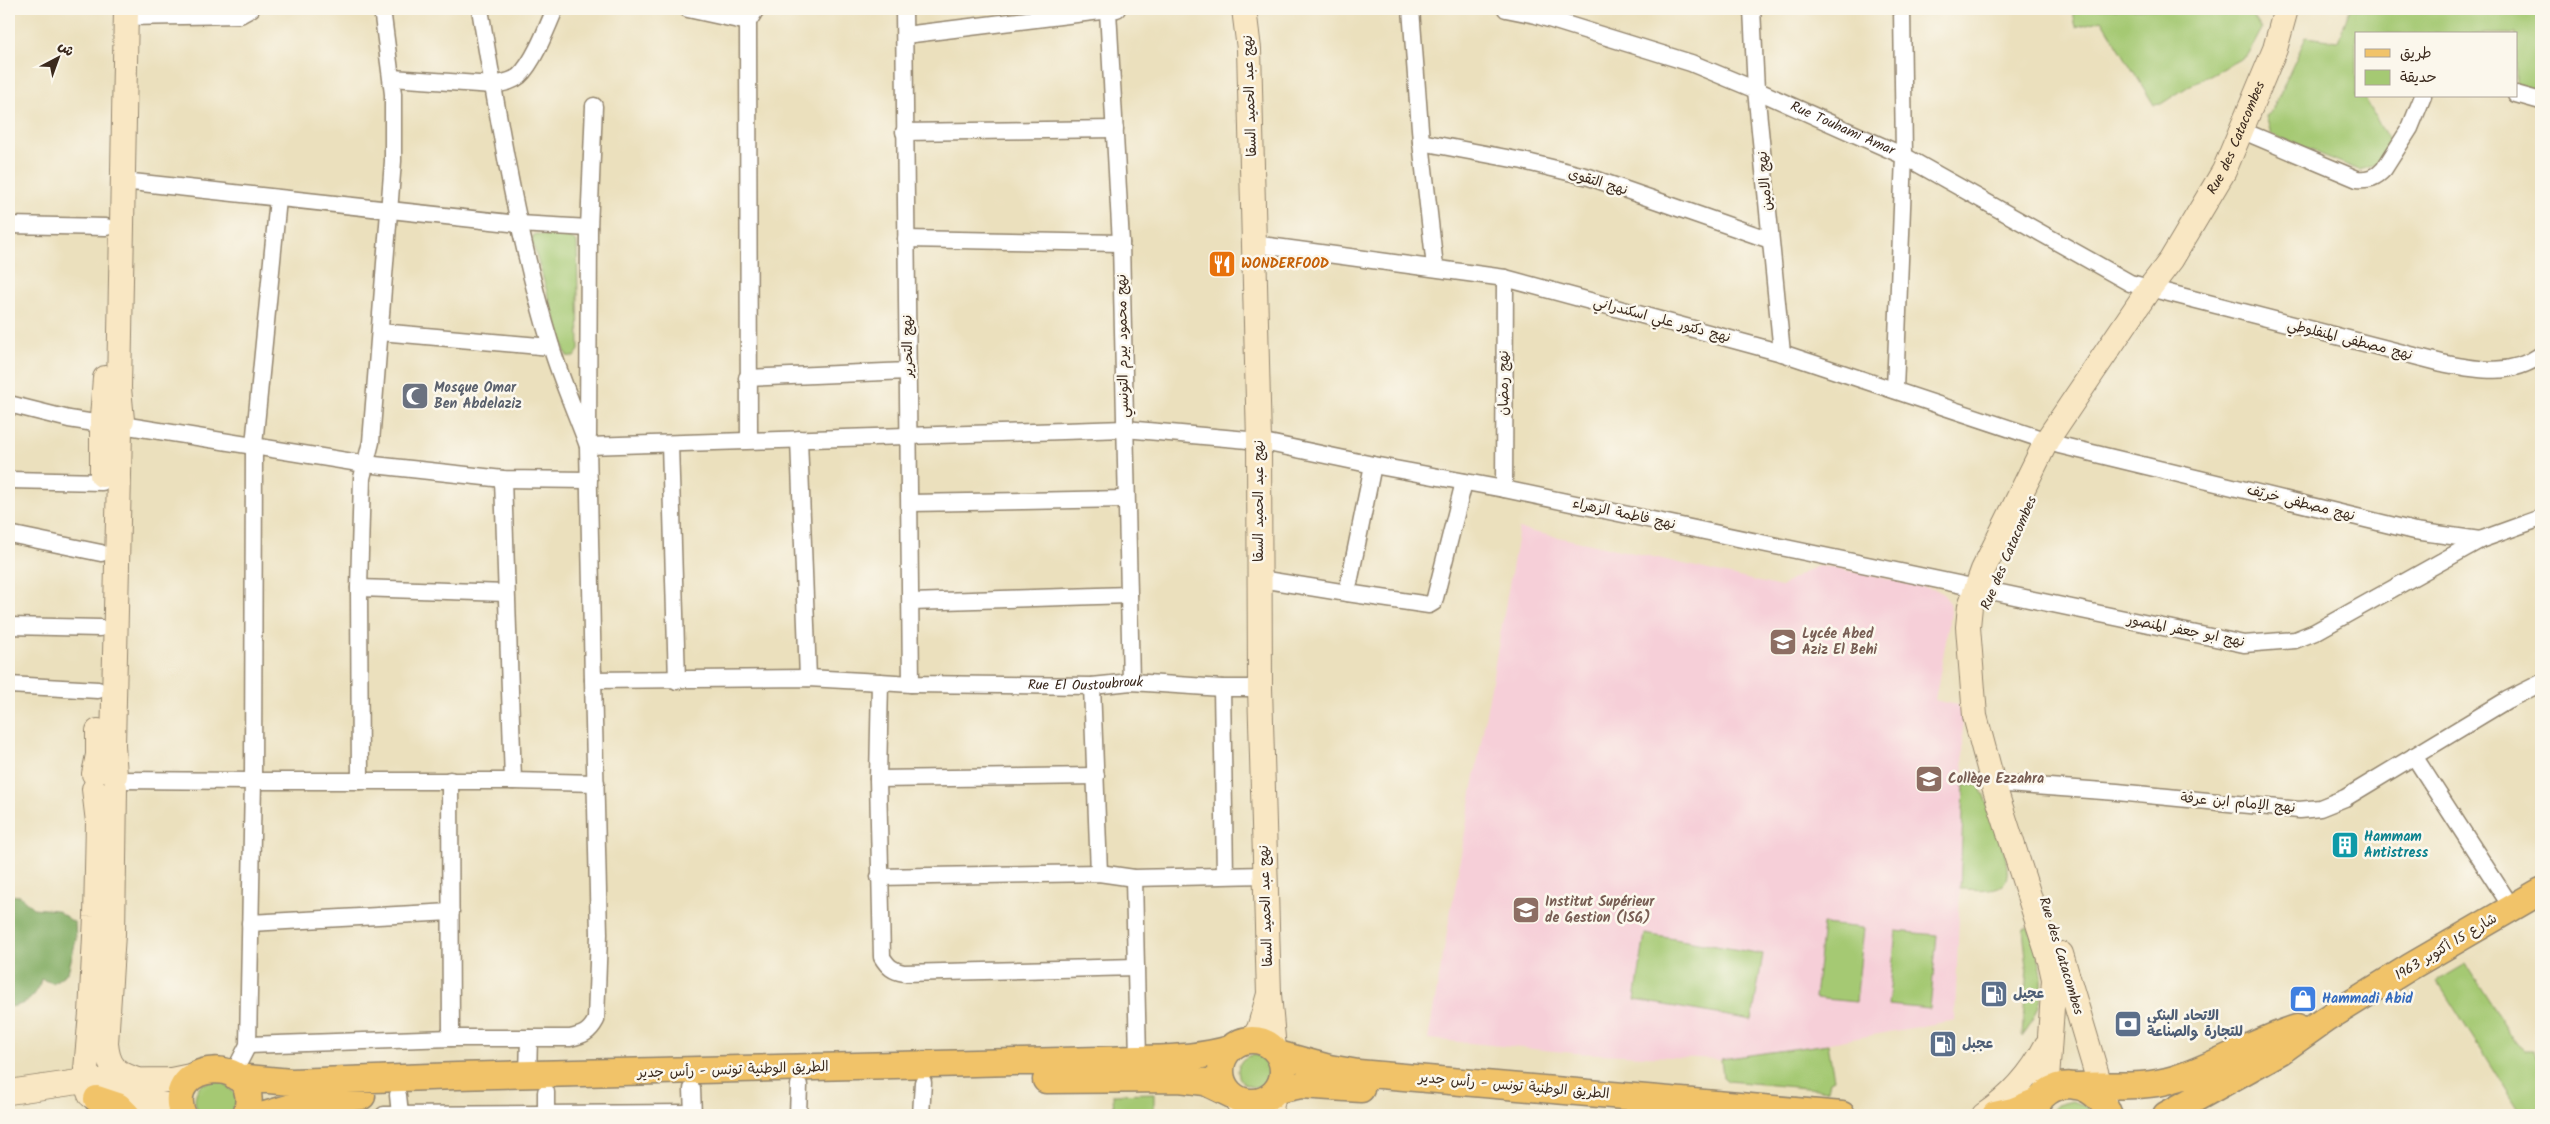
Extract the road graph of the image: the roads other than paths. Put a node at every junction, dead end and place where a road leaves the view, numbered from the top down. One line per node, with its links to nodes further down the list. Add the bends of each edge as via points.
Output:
1 (251, 9): 14 (street, via 240,15)
2 (382, 9): 17 (street)
3 (480, 9): 18 (street)
4 (554, 9): 18 (street, via 519,77)
5 (688, 9): 15 (street)
6 (904, 9): 16 (street, نهج التحرير)
7 (1244, 9): 39 (main road, نهج عبد الحميد السقا, via 1250,49)
8 (1411, 9): 27 (street)
9 (1506, 9): 19 (street, Rue Touhami Amar, via 1536,15 1690,63)
10 (1752, 9): 19 (street, نهج الامين)
11 (1902, 9): 28 (street)
12 (2286, 9): 25 (main road, Rue des Catacombes, via 2275,50)
13 (1112, 10): 16 (street); 24 (street, نهج محمود بيرم التونسي)
14 (121, 11): 29 (main road); 34 (main road)
15 (752, 16): 48 (street)
16 (905, 35): 26 (street, نهج التحرير)
17 (392, 78): 18 (street); 31 (street, via 394,152)
18 (493, 85): 32 (street)
19 (1756, 90): 28 (street, Rue Touhami Amar); 37 (street, نهج الامين)
20 (2518, 95): 22 (street)
21 (2423, 98): 25 (street, via 2410,128 2384,169 2367,180 2357,179)
22 (2541, 101)
23 (594, 106): 35 (street)
24 (1116, 129): 26 (street); 38 (street, نهج محمود بيرم التونسي)
25 (2243, 131): 42 (main road, Rue des Catacombes, via 2224,171)
26 (904, 132): 36 (street, نهج التحرير)
27 (1421, 142): 37 (street, نهج التقوى, via 1589,177); 40 (street)
28 (1904, 156): 42 (street, Rue Touhami Amar, via 2130,283); 49 (street)
29 (123, 181): 30 (street); 51 (main road, via 119,388)
30 (278, 199): 31 (street); 59 (street)
31 (388, 209): 32 (street); 43 (street)
32 (519, 224): 35 (street); 44 (street)
33 (9, 225): 34 (street)
34 (106, 227): 51 (main road, via 105,398)
35 (589, 228): 60 (street)
36 (906, 239): 38 (street); 47 (street, نهج التحرير)
37 (1770, 240): 45 (street, نهج الامين)
38 (1121, 243): 52 (street, نهج محمود بيرم التونسي)
39 (1254, 244): 40 (street, نهج دكتور علي اسكندراني); 56 (main road, نهج عبد الحميد السقا)
40 (1435, 267): 41 (street, نهج دكتور علي اسكندراني)
41 (1505, 278): 45 (street, نهج دكتور علي اسكندراني); 68 (street, نهج رمضان)
42 (2154, 290): 46 (street, نهج مصطفى المنفلوطي, via 2484,371 2508,370); 57 (main road, Rue des Catacombes)
43 (380, 332): 44 (street); 61 (street, via 371,442)
44 (551, 347): 60 (street)
45 (1782, 353): 49 (street, نهج دكتور علي اسكندراني)
46 (2541, 355)
47 (908, 370): 48 (street); 53 (street, نهج التحرير)
48 (747, 378): 55 (street)
49 (1895, 390): 57 (street, نهج دكتور علي اسكندراني)
50 (9, 404): 51 (street, via 69,419)
51 (111, 424): 59 (street); 66 (main road); 100 (main road, via 113,745)
52 (1125, 429): 53 (street, نهج فاطمة الزهراء); 56 (street, نهج فاطمة الزهراء); 69 (street, نهج محمود بيرم التونسي)
53 (909, 435): 54 (street, نهج فاطمة الزهراء); 70 (street, نهج التحرير)
54 (799, 439): 55 (street, نهج فاطمة الزهراء); 84 (street)
55 (749, 440): 58 (street, نهج فاطمة الزهراء)
56 (1259, 441): 62 (street, نهج فاطمة الزهراء); 75 (main road, نهج عبد الحميد السقا)
57 (2053, 442): 73 (street, نهج مصطفى خريّف, via 2415,531); 77 (main road, Rue des Catacombes, via 2049,463)
58 (670, 444): 60 (street, نهج فاطمة الزهراء); 86 (street)
59 (254, 445): 61 (street); 101 (street)
60 (588, 446): 65 (street)
61 (365, 464): 63 (street); 76 (street)
62 (1373, 465): 67 (street, نهج فاطمة الزهراء); 79 (street)
63 (503, 479): 65 (street); 78 (street)
64 (9, 480): 66 (street)
65 (589, 480): 85 (street)
66 (102, 482): 74 (main road)
67 (1464, 482): 68 (street, نهج فاطمة الزهراء); 79 (street, via 1434,602 1429,605)
68 (1504, 489): 77 (street, نهج فاطمة الزهراء)
69 (1126, 499): 70 (street); 80 (street, نهج محمود بيرم التونسي)
70 (910, 503): 81 (street, نهج التحرير)
71 (2541, 518): 73 (street, نهج مصطفى خريّف)
72 (9, 534): 74 (street)
73 (2480, 540): 77 (street, نهج ابو جعفر المنصور, via 2315,632 2280,643 2244,644)
74 (101, 553): 83 (main road)
75 (1260, 579): 79 (street); 94 (main road, نهج عبد الحميد السقا)
76 (359, 588): 78 (street); 102 (street)
77 (1983, 590): 105 (main road, Rue des Catacombes, via 1980,628 1987,706)
78 (506, 593): 103 (street)
79 (1347, 593)
80 (1129, 595): 81 (street); 88 (street, نهج محمود بيرم التونسي)
81 (911, 602): 90 (street, نهج التحرير)
82 (9, 626): 83 (street)
83 (100, 628): 95 (main road)
84 (808, 678): 86 (street, Rue El Oustoubrouk); 87 (street, Rue El Oustoubrouk)
85 (593, 680): 86 (street, Rue El Oustoubrouk); 104 (street)
86 (677, 681)
87 (880, 682): 90 (street, Rue El Oustoubrouk); 98 (street)
88 (1131, 682): 92 (street, Rue El Oustoubrouk); 93 (street, Rue El Oustoubrouk)
89 (2541, 683): 96 (street, نهج الإمام ابن عرفة)
90 (911, 684): 92 (street, Rue El Oustoubrouk)
91 (9, 685): 95 (street)
92 (1092, 686): 97 (street)
93 (1222, 688): 94 (street, Rue El Oustoubrouk); 107 (street)
94 (1260, 688): 108 (main road, نهج عبد الحميد السقا)
95 (98, 690): 100 (main road, via 98,755)
96 (2414, 756): 105 (street, نهج الإمام ابن عرفة, via 2345,798 2320,808 2299,810); 112 (street)
97 (1096, 776): 98 (street); 106 (street)
98 (878, 779): 109 (street)
99 (450, 780): 102 (street); 103 (street); 113 (street)
100 (107, 781): 101 (street); 125 (main road, via 114,900 106,1050 112,1067 121,1075); 129 (main road, via 98,822)
101 (253, 781): 102 (street); 114 (street)
102 (360, 781)
103 (513, 781): 104 (street)
104 (596, 783): 118 (street, via 599,934 596,1020 584,1035)
105 (1999, 783): 119 (main road, Rue des Catacombes, via 2054,979); 132 (main road, Rue des Catacombes, via 2065,965)
106 (1099, 873): 109 (street); 110 (street)
107 (1225, 875): 108 (street); 110 (street)
108 (1265, 875): 121 (main road, نهج عبد الحميد السقا, via 1269,994 1259,1029)
109 (879, 877): 115 (street, via 882,957 894,971)
110 (1134, 878): 115 (street)
111 (2541, 891): 112 (main road, شارع 15 أكتوبر 1963)
112 (2512, 908): 116 (main road, شارع 15 أكتوبر 1963)
113 (451, 912): 114 (street); 117 (street)
114 (250, 923): 120 (street)
115 (1136, 967): 122 (street)
116 (2326, 1019): 128 (main road, شارع 15 أكتوبر 1963, via 2281,1052); 132 (main road, شارع 15 أكتوبر 1963, via 2272,1036 2173,1080)
117 (451, 1038): 118 (street); 120 (street)
118 (529, 1038): 134 (street)
119 (2048, 1042): 136 (main road, Rue des Catacombes); 147 (main road, via 2036,1066 2019,1086 2000,1105)
120 (248, 1045): 124 (street)
121 (1259, 1048): 122 (main road, الطريق الوطنية تونس - رأس جدير, via 1186,1058); 133 (main road, via 1283,1072); 135 (main road, via 1221,1067 1222,1077); 146 (main road, الطريق الوطنية تونس - رأس جدير, via 1358,1073)
122 (1138, 1059): 134 (main road, الطريق الوطنية تونس - رأس جدير)
123 (195, 1075): 124 (main road, الطريق الوطنية تونس - رأس جدير, via 214,1069); 125 (main road); 139 (main road, via 183,1090)
124 (235, 1075): 134 (main road, الطريق الوطنية تونس - رأس جدير, via 291,1082 457,1076); 141 (main road, via 248,1096)
125 (140, 1081): 129 (main road)
126 (923, 1082): 127 (main road, الطريق الوطنية تونس - رأس جدير); 135 (main road, الطريق الوطنية تونس - رأس جدير, via 1178,1079 1205,1082); 144 (street)
127 (799, 1085): 137 (main road, الطريق الوطنية تونس - رأس جدير); 143 (street)
128 (2214, 1087): 149 (main road, شارع 15 أكتوبر 1963); 150 (main road)
129 (91, 1090): 130 (main road); 131 (main road); 139 (main road, via 160,1102); 140 (main road)
130 (9, 1092)
131 (9, 1097)
132 (2097, 1098): 136 (main road, شارع 15 أكتوبر 1963, via 2055,1088)
133 (1274, 1100): 135 (main road); 145 (main road, الطريق الوطنية تونس - رأس جدير, via 1301,1086 1325,1085)
134 (547, 1102): 137 (main road, الطريق الوطنية تونس - رأس جدير); 138 (main road, الطريق الوطنية تونس - رأس جدير)
135 (1237, 1102)
136 (2040, 1103): 148 (main road)
137 (692, 1106)
138 (394, 1108): 142 (main road, الطريق الوطنية تونس - رأس جدير, via 344,1097 312,1101)
139 (182, 1113)
140 (127, 1115)
141 (246, 1115)
142 (265, 1115)
143 (798, 1115)
144 (922, 1115)
145 (1648, 1115)
146 (1842, 1115)
147 (1984, 1115)
148 (1995, 1115)
149 (2166, 1115)
150 (2190, 1115)

